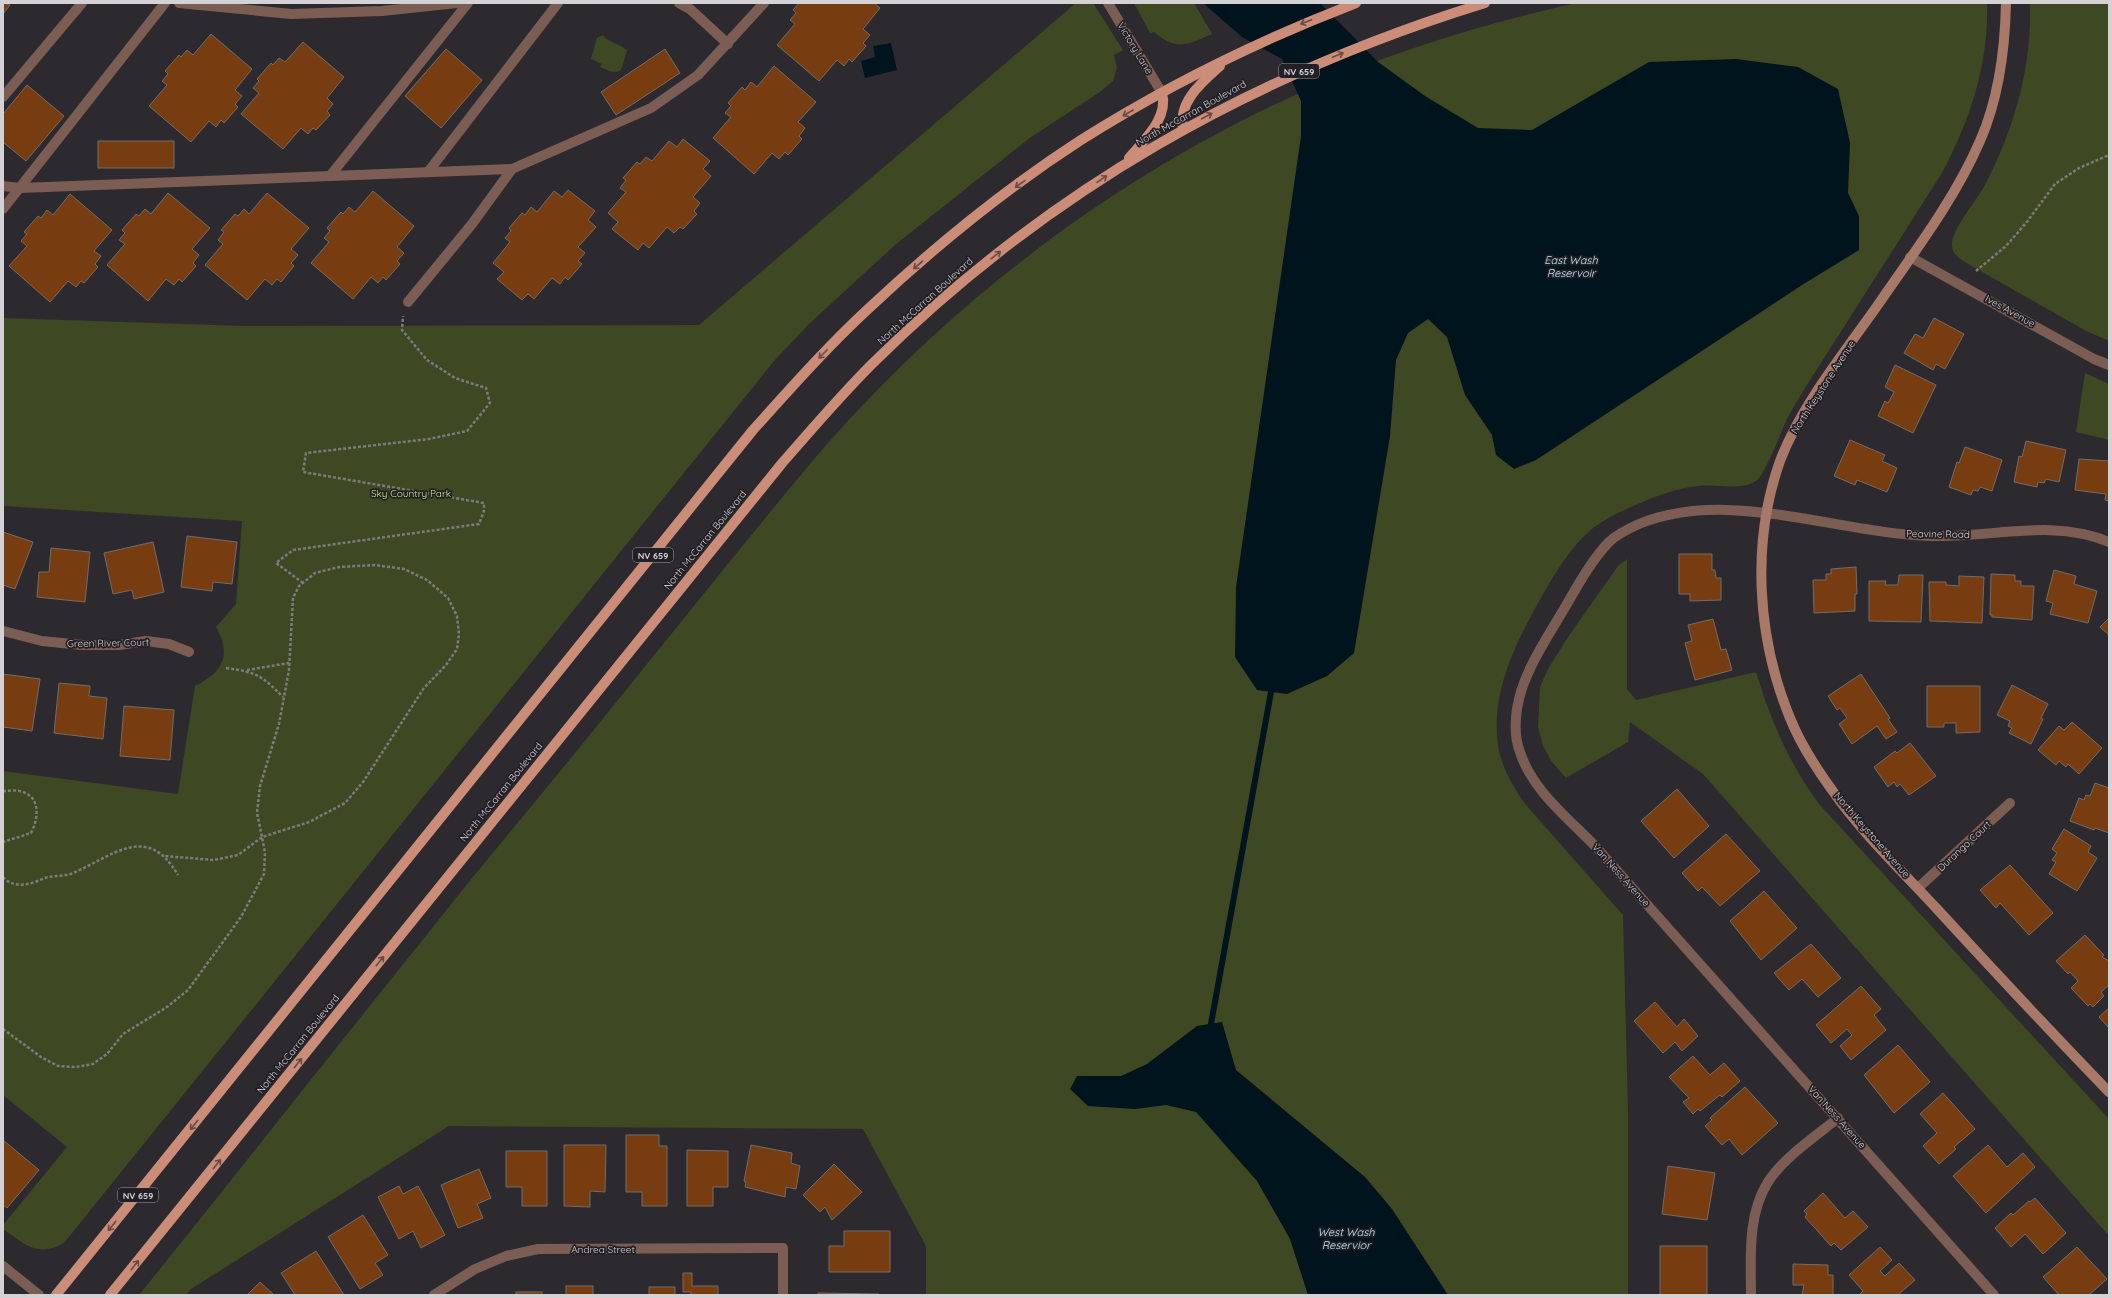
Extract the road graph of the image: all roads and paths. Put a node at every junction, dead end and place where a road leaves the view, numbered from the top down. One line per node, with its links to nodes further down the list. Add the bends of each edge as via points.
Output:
1 (82, 3): 16 (street)
2 (165, 3): 24 (street)
3 (179, 3): 4 (street, via 291,14 382,11)
4 (457, 3)
5 (468, 3): 22 (street)
6 (558, 3): 21 (street)
7 (679, 3): 13 (street, via 690,9)
8 (764, 3): 13 (street)
9 (1108, 3): 15 (street, Victory Lane)
10 (1356, 3): 14 (main road, NV 659, one-way to 14)
11 (1485, 3): 17 (main road, North McCarran Boulevard / NV 659, one-way to 11, via 1310,66 1429,20)
12 (2006, 3): 26 (street, North Keystone Avenue, via 2001,68 1981,140 1959,181)
13 (728, 44): 20 (street, via 698,75 651,108)
14 (1230, 56): 15 (main road, NV 659); 17 (main road, via 1193,93 1185,106)
15 (1162, 93): 19 (main road, via 1162,112 1154,128); 52 (main road, NV 659, one-way to 52, via 1081,140 1007,192 866,310 801,377 753,430)
16 (3, 97)
17 (1183, 129): 19 (main road, North McCarran Boulevard / NV 659)
18 (2109, 155): 27 (path, via 2079,168 2055,184 2016,235 1993,259)
19 (1125, 164): 53 (main road, North McCarran Boulevard / NV 659, one-way to 19, via 676,593 832,406 894,343 966,279 1035,224)
20 (512, 169): 21 (street); 28 (street, via 472,224)
21 (428, 172): 22 (street)
22 (330, 176): 24 (street)
23 (3, 186): 24 (street)
24 (20, 188): 25 (street)
25 (3, 209)
26 (1910, 257): 29 (street, Ives Avenue); 30 (street, North Keystone Avenue, via 1800,421 1781,460)
27 (1976, 271)
28 (408, 302): 32 (path, via 402,319 402,330 428,360 454,378 486,388 490,402 467,431 429,439 306,452 303,472 484,503 484,511 479,524 293,550 276,563)
29 (2109, 365)
30 (1767, 514): 31 (street, Peavine Road, via 1930,536 1964,536 2044,529 2078,533); 46 (street, North Keystone Avenue, via 1761,568 1763,618 1776,675 1790,718 1833,791); 49 (street, Van Ness Avenue, via 1703,510 1674,514 1638,524 1611,540 1590,564 1535,659 1517,708 1516,735 1520,752 1531,776 1546,796 1595,846)
31 (2109, 542)
32 (303, 583): 35 (path, via 293,598); 41 (path, via 315,573 338,567 375,565 404,569 427,580 448,598 457,616 457,649 424,688 367,775 344,803 309,822)
33 (3, 631): 34 (street, Green River Court, via 42,642 119,645 146,641 169,644)
34 (189, 652)
35 (289, 663): 37 (path); 38 (path)
36 (226, 668): 37 (path)
37 (246, 670): 38 (path, via 262,677)
38 (284, 698): 41 (path, via 279,724 260,786 257,813)
39 (3, 790): 42 (path, via 20,790 32,797 37,808 37,821 31,833)
40 (2010, 803): 46 (street, Durango Court)
41 (262, 837): 43 (path, via 238,855 214,860); 47 (path, via 265,853 264,874 241,917 203,971 188,990 167,1007 123,1034 107,1054 93,1064 76,1067 58,1066 41,1057)
42 (3, 842)
43 (164, 856): 44 (path); 45 (path, via 150,848 136,846 114,851 71,874 20,885 8,882)
44 (178, 875)
45 (3, 877)
46 (1918, 888): 48 (street, North Keystone Avenue)
47 (3, 1029)
48 (2109, 1092)
49 (1838, 1118): 56 (street, via 1784,1164 1769,1181 1759,1200 1751,1245); 57 (street, Van Ness Avenue)
50 (3, 1266): 51 (street)
51 (39, 1295)
52 (56, 1295)
53 (110, 1295)
54 (434, 1295): 55 (street, Andrea Street, via 475,1269 506,1256 538,1249 783,1248)
55 (783, 1295)
56 (1751, 1295)
57 (1994, 1295)

